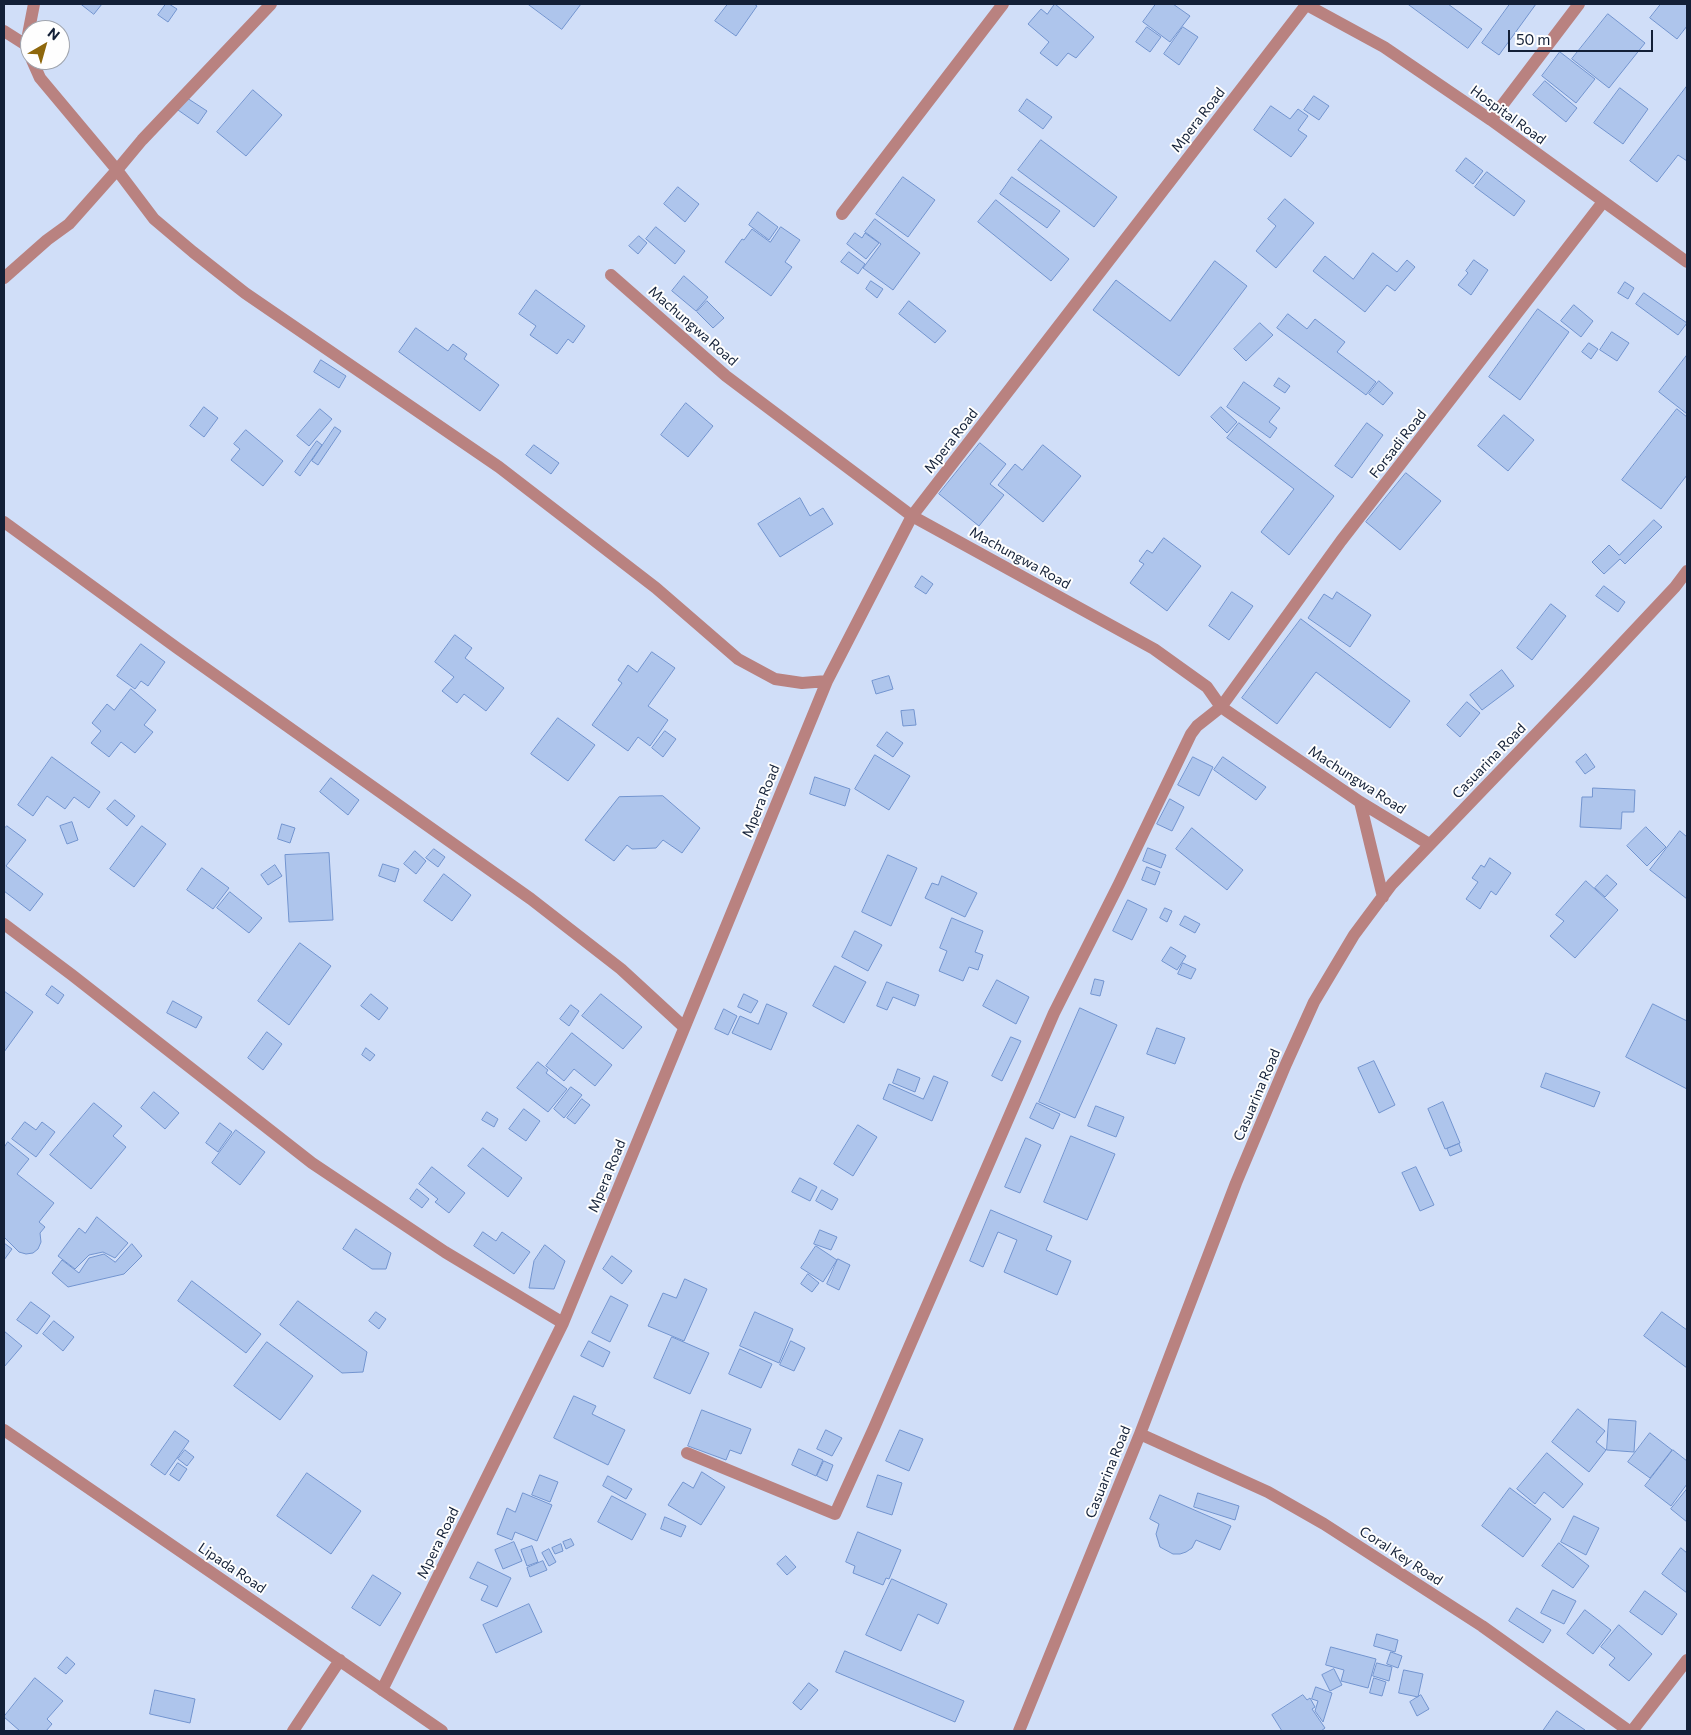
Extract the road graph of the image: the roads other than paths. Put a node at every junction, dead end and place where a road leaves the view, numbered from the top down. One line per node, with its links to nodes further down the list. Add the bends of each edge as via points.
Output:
1 (34, 4): 6 (street)
2 (271, 4): 11 (street)
3 (1003, 4): 13 (street)
4 (1305, 4): 10 (street, Hospital Road, via 1384,47); 17 (street, Mpera Road)
5 (1579, 4): 10 (street)
6 (32, 20)
7 (4, 31): 8 (street)
8 (20, 43)
9 (36, 70): 11 (street)
10 (1491, 120): 12 (street, Hospital Road)
11 (116, 170): 16 (street, via 69,224); 20 (street, via 154,219 245,293 499,467 656,588 738,659 775,679 802,683)
12 (1603, 202): 14 (street, Hospital Road); 21 (street, Forsadi Road, via 1341,542)
13 (842, 214)
14 (1687, 262)
15 (611, 274): 17 (street, Machungwa Road, via 726,376)
16 (4, 278)
17 (912, 516): 20 (street, Mpera Road); 21 (street, Machungwa Road, via 1154,650 1207,686)
18 (4, 522): 26 (street, via 531,900 621,970)
19 (1687, 571): 23 (street, Casuarina Road, via 1586,682)
20 (827, 681): 26 (street, Mpera Road)
21 (1221, 707): 22 (street, Machungwa Road); 30 (street, Forsadi Road, via 1191,734 1054,1012 835,1514)
22 (1360, 802): 23 (street, Machungwa Road); 24 (street)
23 (1429, 844): 24 (street, Casuarina Road)
24 (1383, 897): 29 (street, Casuarina Road, via 1354,935 1314,1002 1236,1183)
25 (4, 924): 27 (street, via 312,1162 445,1252)
26 (684, 1027): 27 (street, Mpera Road)
27 (562, 1323): 33 (street, Mpera Road)
28 (4, 1430): 31 (street, Lipada Road)
29 (1140, 1434): 36 (street, Casuarina Road); 37 (street, Coral Key Road, via 1268,1492 1324,1524 1482,1626)
30 (687, 1453)
31 (340, 1660): 33 (street, Lipada Road); 34 (street)
32 (1687, 1660): 37 (street)
33 (382, 1690): 35 (street, Lipada Road)
34 (293, 1731)
35 (442, 1731)
36 (1019, 1731)
37 (1631, 1731)

